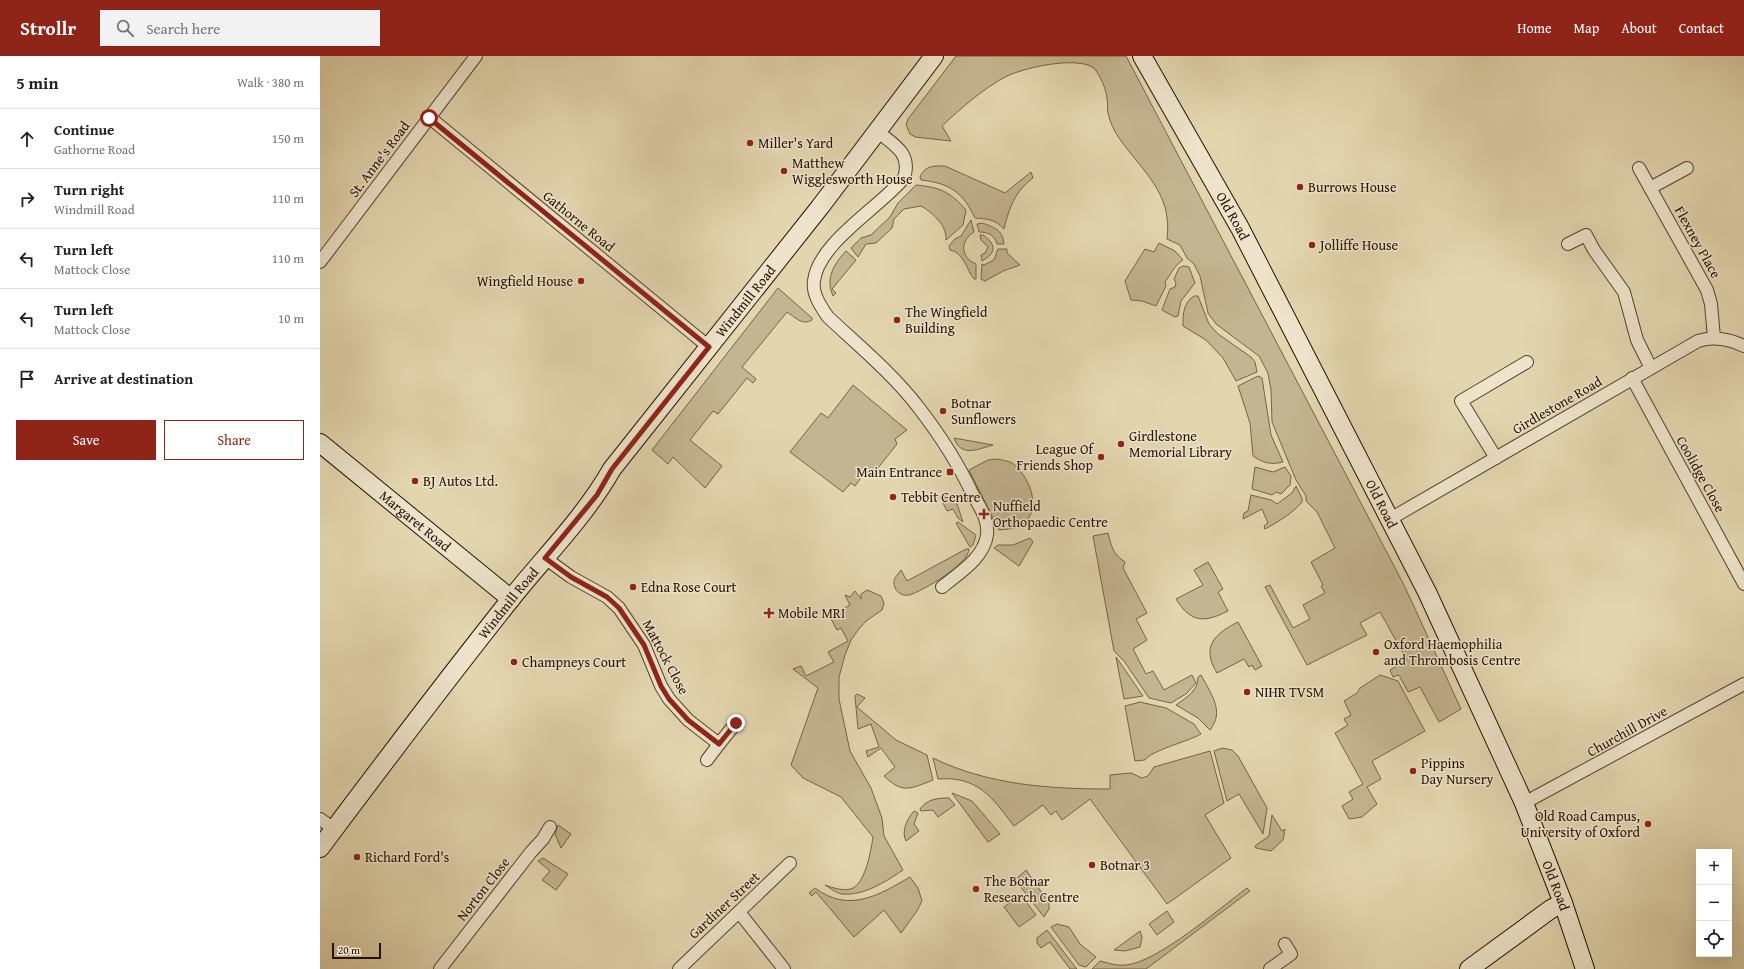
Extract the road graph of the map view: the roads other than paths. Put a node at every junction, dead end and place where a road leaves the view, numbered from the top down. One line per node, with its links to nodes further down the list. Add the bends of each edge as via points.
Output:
1 (476, 56): 4 (street, St. Anne's Road)
2 (934, 56): 5 (street, Windmill Road)
3 (1142, 56): 19 (street, Old Road, via 1240,228)
4 (429, 118): 10 (street, St. Anne's Road); 13 (street, Gathorne Road)
5 (877, 131): 13 (street, Windmill Road); 22 (street, via 902,152 906,166 904,178 842,236 820,261 814,281 815,291 828,317 887,372 919,407 958,464 987,522 985,542 979,554)
6 (1639, 168): 8 (street, Flexney Place)
7 (1686, 168): 8 (street)
8 (1650, 188): 11 (street, Flexney Place, via 1707,290)
9 (1568, 244): 15 (street, via 1586,235 1617,281 1627,301 1637,340)
10 (320, 262)
11 (1714, 338): 12 (street, Girdlestone Road); 15 (street, Girdlestone Road, via 1698,341)
12 (1744, 346)
13 (709, 347): 20 (street, Windmill Road, via 616,463 597,495)
14 (1527, 362): 18 (street, via 1461,401)
15 (1651, 368): 16 (street, Girdlestone Road)
16 (1632, 378): 18 (street, Girdlestone Road); 21 (street, Coolidge Close)
17 (320, 443): 23 (street, Margaret Road)
18 (1496, 458): 19 (street, Girdlestone Road)
19 (1390, 519): 28 (street, Old Road, via 1430,599)
20 (545, 558): 23 (street, Windmill Road); 26 (street, Mattock Close, via 571,577 607,597 619,608 644,645 669,699 688,720)
21 (1744, 584)
22 (942, 587)
23 (511, 599): 29 (street, Windmill Road)
24 (1744, 684): 28 (street, Churchill Drive)
25 (736, 723): 26 (street)
26 (719, 744): 27 (street)
27 (707, 760)
28 (1524, 803): 33 (street, Old Road)
29 (327, 824): 31 (street, Windmill Road)
30 (550, 827): 36 (street, Norton Close, via 543,840)
31 (320, 848)
32 (790, 864): 34 (street, Gardiner Street)
33 (1563, 903): 40 (street); 41 (street, Old Road)
34 (740, 912): 37 (street, Gardiner Street); 38 (street)
35 (1285, 944): 39 (street, via 1291,954)
36 (440, 969)
37 (678, 969)
38 (784, 969)
39 (1270, 969)
40 (1469, 969)
41 (1584, 969)

